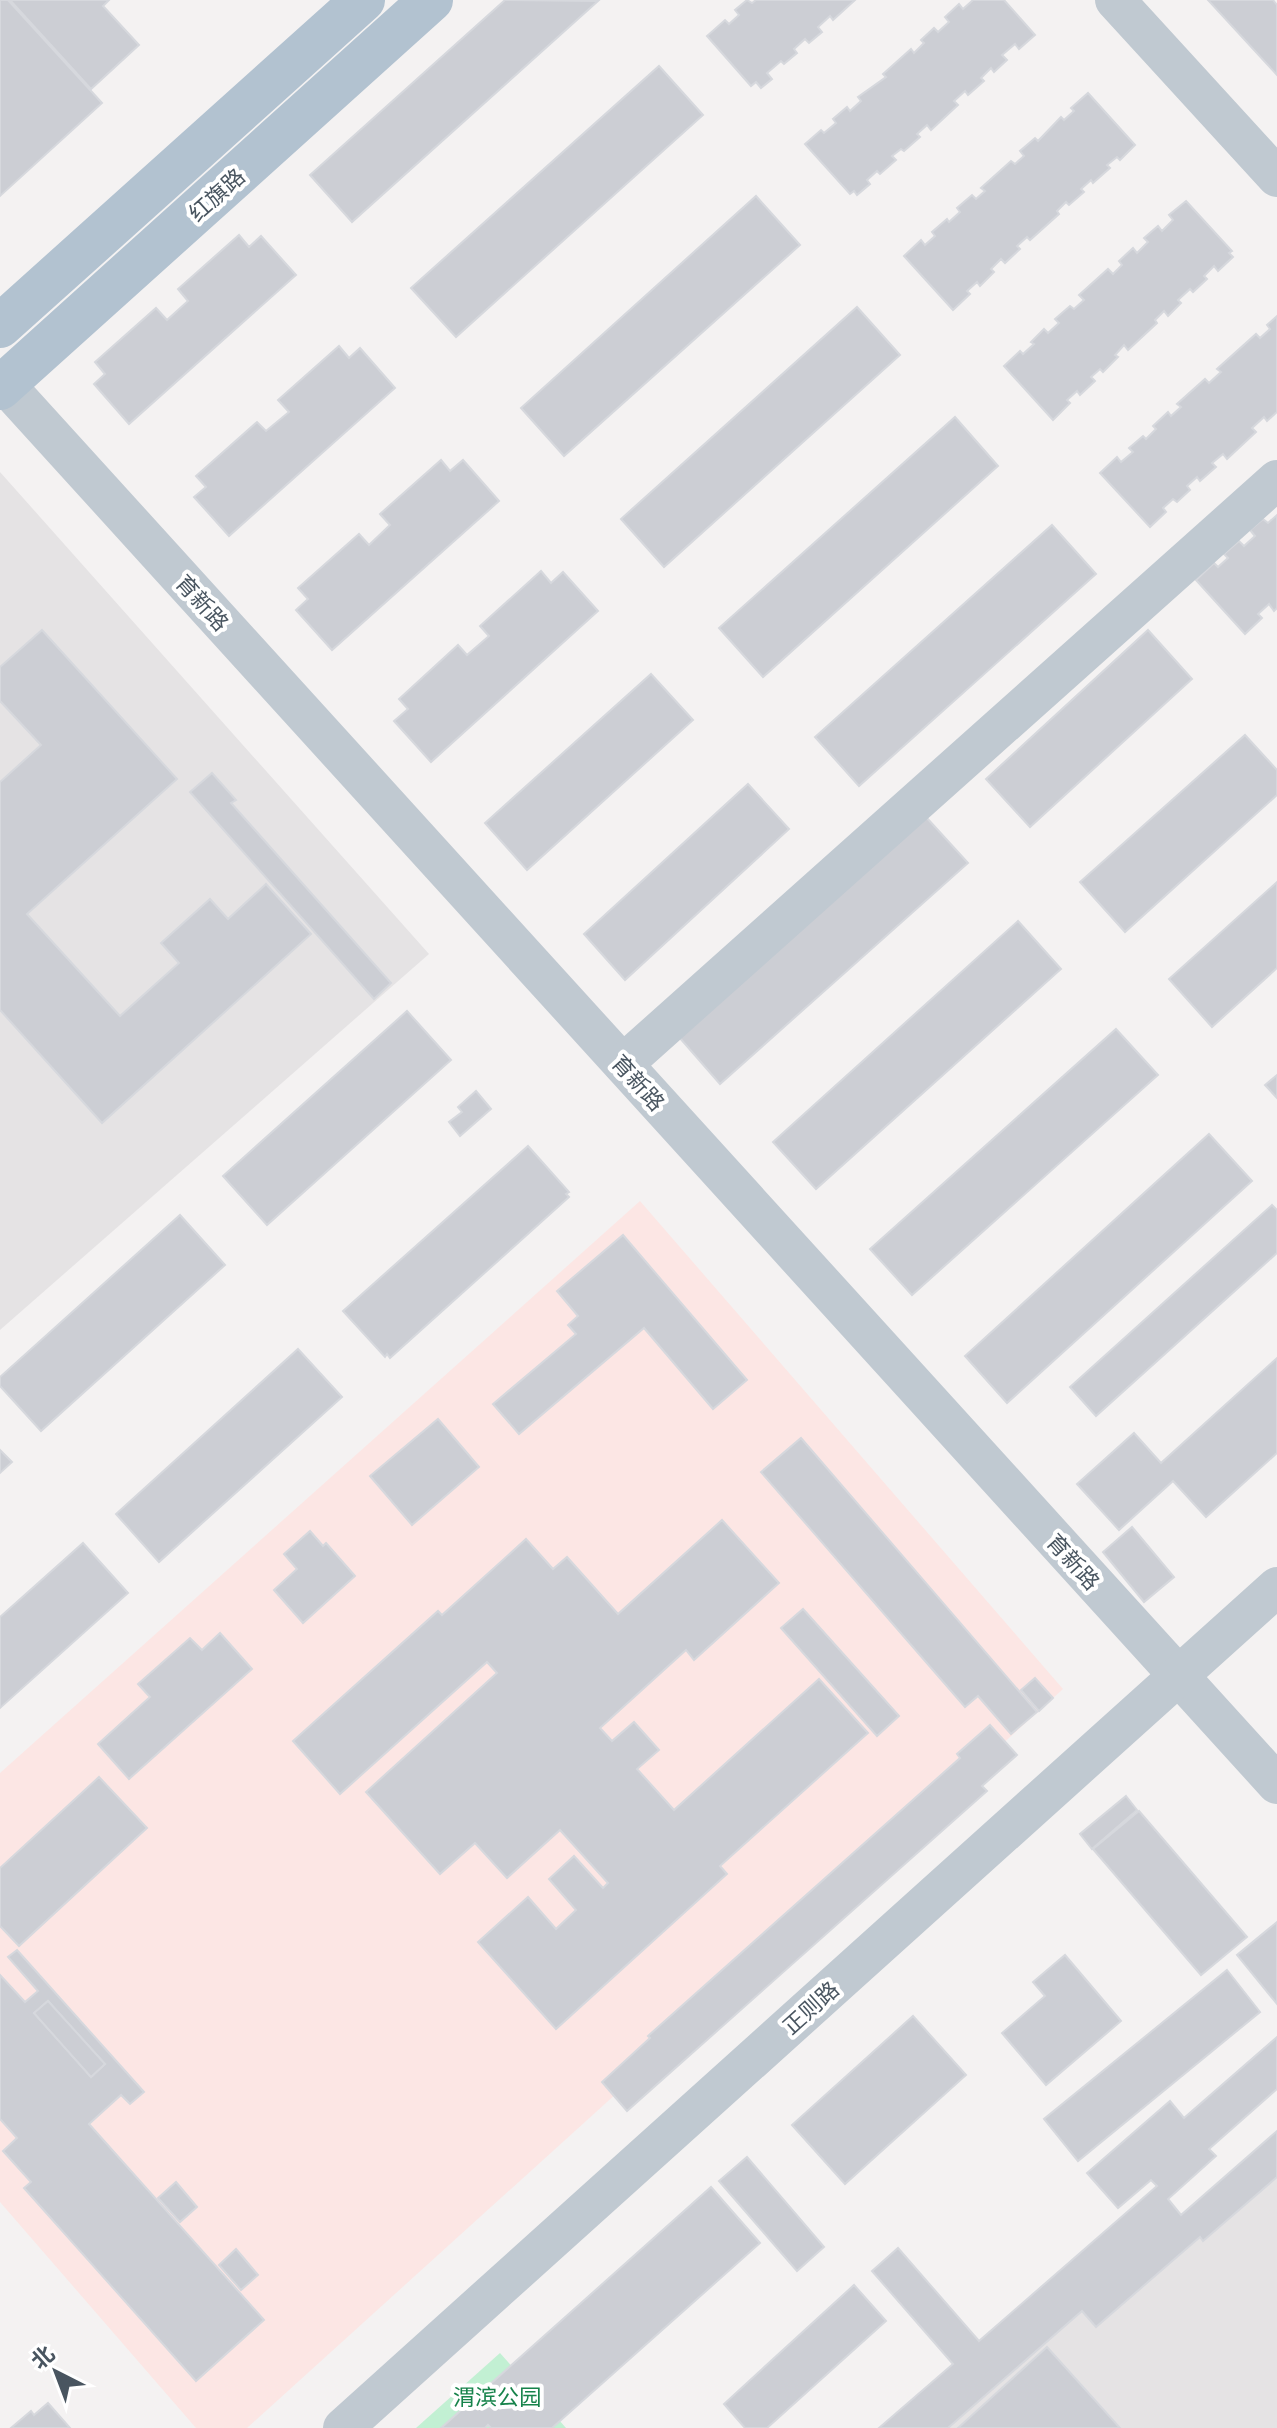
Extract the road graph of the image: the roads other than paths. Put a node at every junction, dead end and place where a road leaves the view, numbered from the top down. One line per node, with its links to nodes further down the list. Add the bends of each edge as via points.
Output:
1 (363, 0): 5 (main road)
2 (431, 0): 6 (main road, 红旗路)
3 (1115, 0): 4 (street)
4 (1277, 177)
5 (0, 326)
6 (1, 384): 8 (street, 育新路)
7 (1277, 480): 8 (street)
8 (623, 1064): 10 (street, 育新路)
9 (1277, 1587): 10 (street, 正则路)
10 (1178, 1675): 11 (street, 育新路); 12 (street, 正则路)
11 (1277, 1784)
12 (343, 2428)

